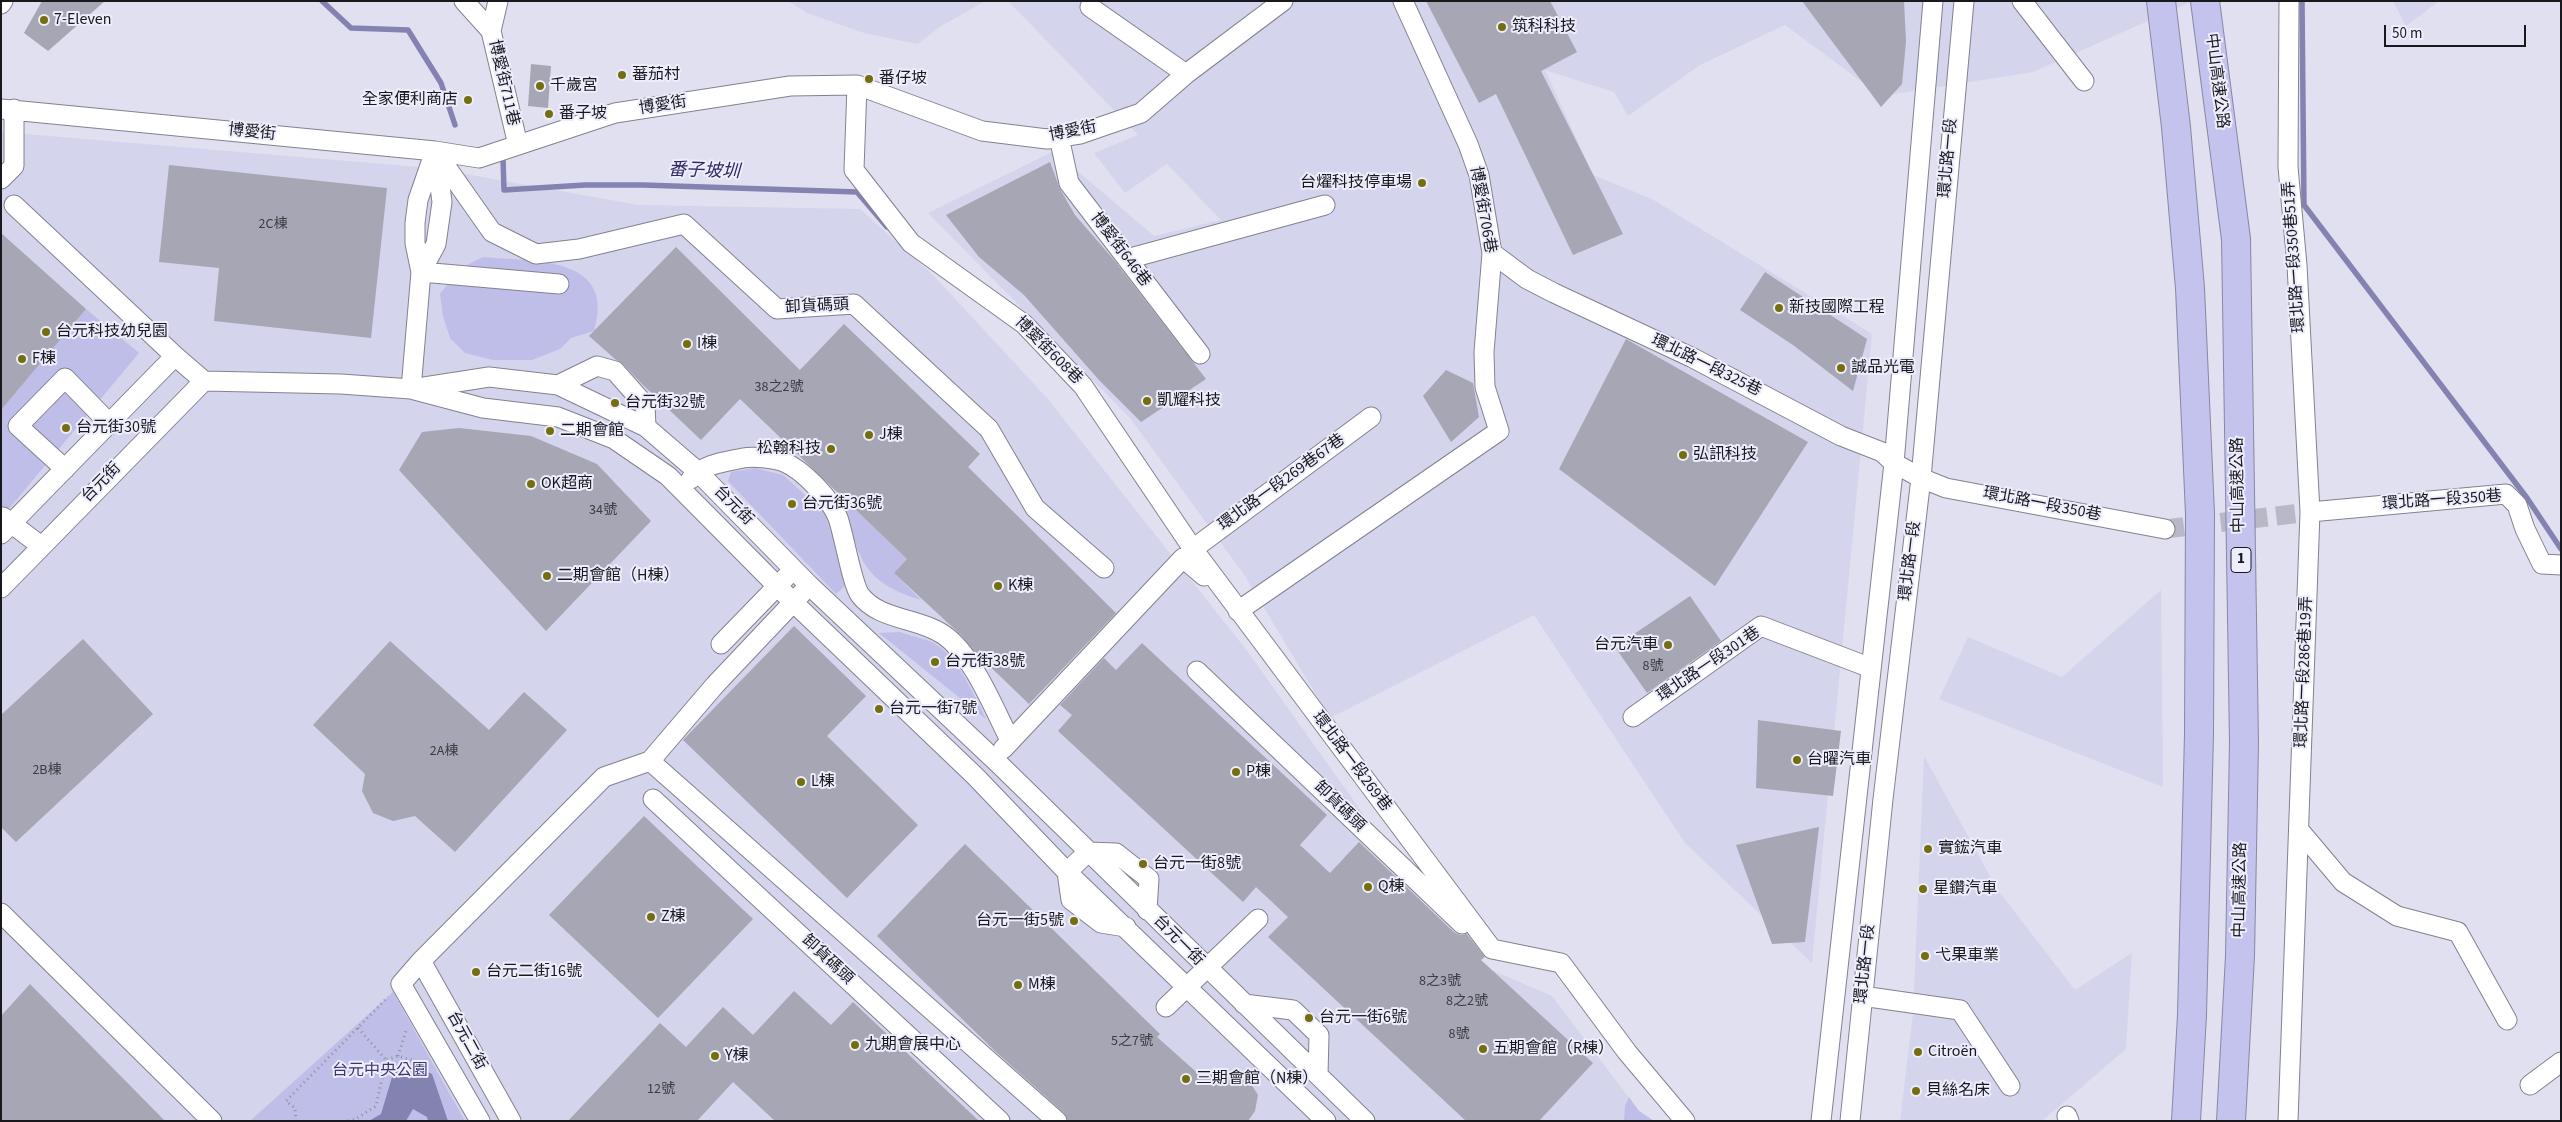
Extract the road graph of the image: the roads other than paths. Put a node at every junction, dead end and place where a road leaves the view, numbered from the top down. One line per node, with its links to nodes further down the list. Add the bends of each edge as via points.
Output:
1 (464, 1): 12 (street, 博愛街711巷)
2 (498, 1): 12 (street)
3 (1284, 1): 13 (street, 博愛街)
4 (1404, 1): 23 (street, 博愛街706巷, via 1479,174)
5 (1933, 1): 35 (street, 環北路一段)
6 (1964, 1): 38 (street, 環北路一段)
7 (2022, 1): 14 (street)
8 (2162, 1): 92 (highway, via 2190,288 2200,514 2199,734)
9 (2205, 1): 93 (highway, 中山高速公路 / 1, via 2236,239 2244,744 2240,956)
10 (2289, 1): 40 (street, 環北路一段350巷51弄, via 2288,167)
11 (1090, 7): 13 (street)
12 (491, 31): 18 (street, 博愛街711巷)
13 (1186, 74): 17 (street, 博愛街, via 1140,113 1080,134)
14 (2084, 81)
15 (856, 85): 17 (street, 博愛街, via 982,131 1047,139); 18 (street, 博愛街, via 790,86 615,114); 44 (street, 博愛街608巷, via 854,170 911,243 1024,324 1083,386)
16 (8, 108): 19 (street, 博愛街); 20 (street, via 14,166)
17 (1059, 137): 24 (street, 博愛街646巷, via 1069,183)
18 (518, 145): 19 (street, 博愛街, via 479,158)
19 (435, 151): 25 (street, via 442,202 436,244); 47 (street, 卸貨碼頭, via 492,232 536,254 579,249 684,224 777,309 854,304 989,429 1035,508)
20 (1, 179)
21 (14, 205): 28 (street)
22 (1325, 205): 24 (street)
23 (1492, 253): 35 (street, 環北路一段325巷, via 1540,286 1693,358 1841,436 1882,452); 54 (street, 博愛街706巷, via 1484,352 1485,388 1499,431)
24 (1127, 259): 27 (street, 博愛街646巷)
25 (422, 272): 26 (street); 31 (street)
26 (559, 284)
27 (1200, 354)
28 (175, 356): 29 (street); 33 (street)
29 (204, 381): 31 (street, 台元街); 43 (street, 台元街)
30 (558, 385): 31 (street, 台元街, via 489,377); 34 (street, 台元街); 34 (street, via 597,366 615,370 644,405)
31 (411, 389): 39 (street, 台元街, via 483,408 558,417 614,439 668,476)
32 (1371, 417): 44 (street, 環北路一段269巷67巷)
33 (110, 423): 36 (street); 36 (street, via 65,378 18,426)
34 (646, 427): 37 (street, 台元街)
35 (1894, 463): 38 (street, 環北路一段325巷); 57 (street, 環北路一段)
36 (65, 469): 41 (street)
37 (698, 471): 39 (street); 46 (street, 台元街); 53 (street, via 748,457 783,462 817,486 837,516 859,594)
38 (1921, 478): 42 (street, 環北路一段350巷, via 1946,488); 74 (street, 環北路一段, via 1882,798)
39 (682, 490): 48 (street, 台元街)
40 (2310, 512): 45 (street, 環北路一段350巷, via 2506,494 2517,505 2542,564); 65 (street, 環北路一段286巷19弄)
41 (5, 524): 43 (street)
42 (2165, 529)
43 (41, 546): 50 (street, 台元街)
44 (1193, 549): 51 (street, 博愛街608巷)
45 (2561, 565)
46 (795, 568): 48 (street); 49 (street, 台元街)
47 (1104, 568)
48 (777, 585): 52 (street, 台元街); 56 (street)
49 (809, 585): 52 (street); 55 (street, 台元街)
50 (1, 588)
51 (1225, 592): 54 (street, 博愛街608巷); 60 (street, via 1183,558)
52 (793, 602): 62 (street); 63 (street, 台元街)
53 (868, 603): 55 (street); 60 (street, via 880,612 915,621 945,636 971,664)
54 (1238, 611): 70 (street, 環北路一段269巷)
55 (849, 622): 61 (street, 台元街)
56 (721, 644)
57 (1871, 668): 59 (street, 環北路一段301巷, via 1761,626); 90 (street, 環北路一段)
58 (1197, 671): 70 (street, 卸貨碼頭, via 1476,938)
59 (1633, 717)
60 (1010, 740): 61 (street)
61 (994, 759): 63 (street); 66 (street, 台元一街)
62 (650, 761): 71 (street, via 604,777); 87 (street)
63 (975, 776): 67 (street)
64 (653, 799): 86 (street, 卸貨碼頭)
65 (2300, 831): 77 (street, via 2343,882 2397,916 2458,932); 94 (street, 環北路一段286巷19弄)
66 (1088, 852): 67 (street); 72 (street, 台元一街)
67 (1067, 872): 73 (street, 台元一街, via 1071,900 1101,923 1126,927)
68 (1, 913): 83 (street)
69 (1258, 919): 72 (street)
70 (1482, 937): 89 (street, 環北路一段269巷, via 1492,949 1561,963 1627,1052)
71 (421, 961): 84 (street, 台元二街, via 401,984); 85 (street, 台元二街)
72 (1207, 969): 73 (street); 75 (street, 台元一街)
73 (1188, 987): 76 (street); 88 (street, 台元一街)
74 (1862, 996): 81 (street, via 1960,1010); 91 (street, 環北路一段)
75 (1244, 1004): 79 (street, 台元一街); 79 (street, via 1293,1010 1319,1035)
76 (1166, 1007)
77 (2507, 1020)
78 (2561, 1062): 80 (street)
79 (1318, 1075): 82 (street, 台元一街)
80 (2530, 1085)
81 (2010, 1086)
82 (1358, 1119)
83 (210, 1120)
84 (480, 1121)
85 (511, 1121)
86 (1000, 1121)
87 (1057, 1121)
88 (1326, 1121)
89 (1685, 1121)
90 (1821, 1121)
91 (1850, 1121)
92 (2186, 1121)
93 (2231, 1121)
94 (2288, 1121)

